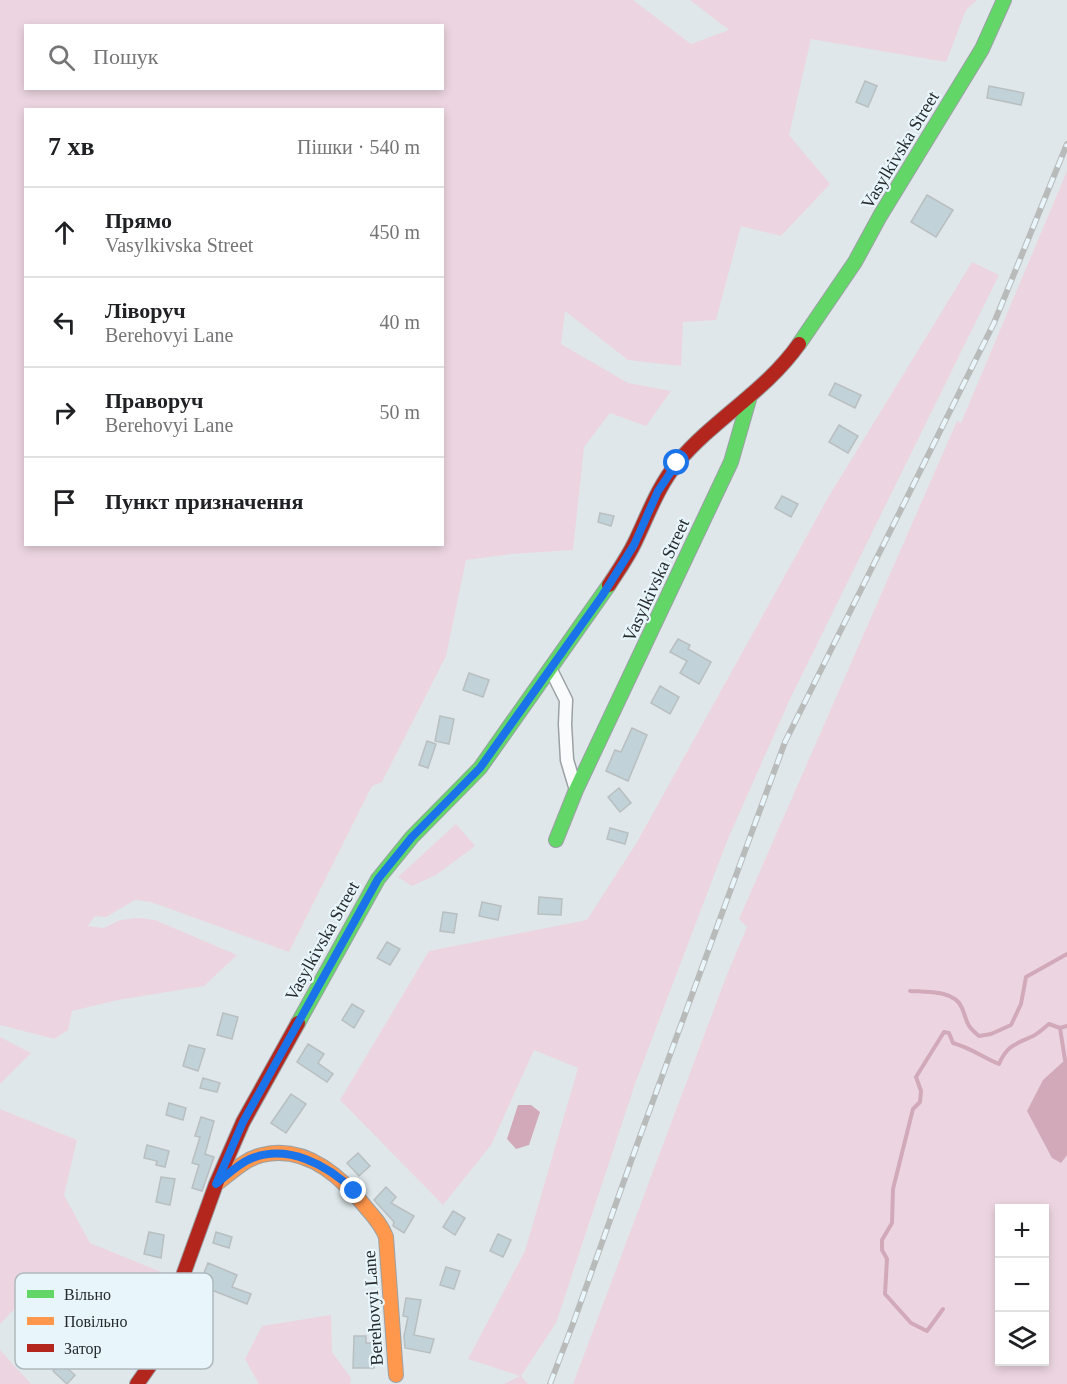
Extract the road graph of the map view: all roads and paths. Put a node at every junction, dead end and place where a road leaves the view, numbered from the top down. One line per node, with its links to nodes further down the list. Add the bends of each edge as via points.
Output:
1 (1004, 0): 2 (street, Vasylkivska Street, via 982,50 855,262 793,352)
2 (750, 396): 3 (street, Vasylkivska Street, via 677,463 658,491 618,571); 4 (street, Vasylkivska Street, via 731,462)
3 (550, 668): 4 (street, via 566,700 567,760); 6 (street, Vasylkivska Street, via 480,768 412,837 378,879 243,1122)
4 (576, 790): 5 (street, Vasylkivska Street)
5 (556, 840)
6 (216, 1184): 7 (street, Vasylkivska Street); 9 (street, Berehovyi Lane, via 248,1160 278,1153 324,1166 354,1191 385,1233)
7 (184, 1273)
8 (148, 1369): 10 (street, Vasylkivska Street)
9 (396, 1375)
10 (137, 1384)

